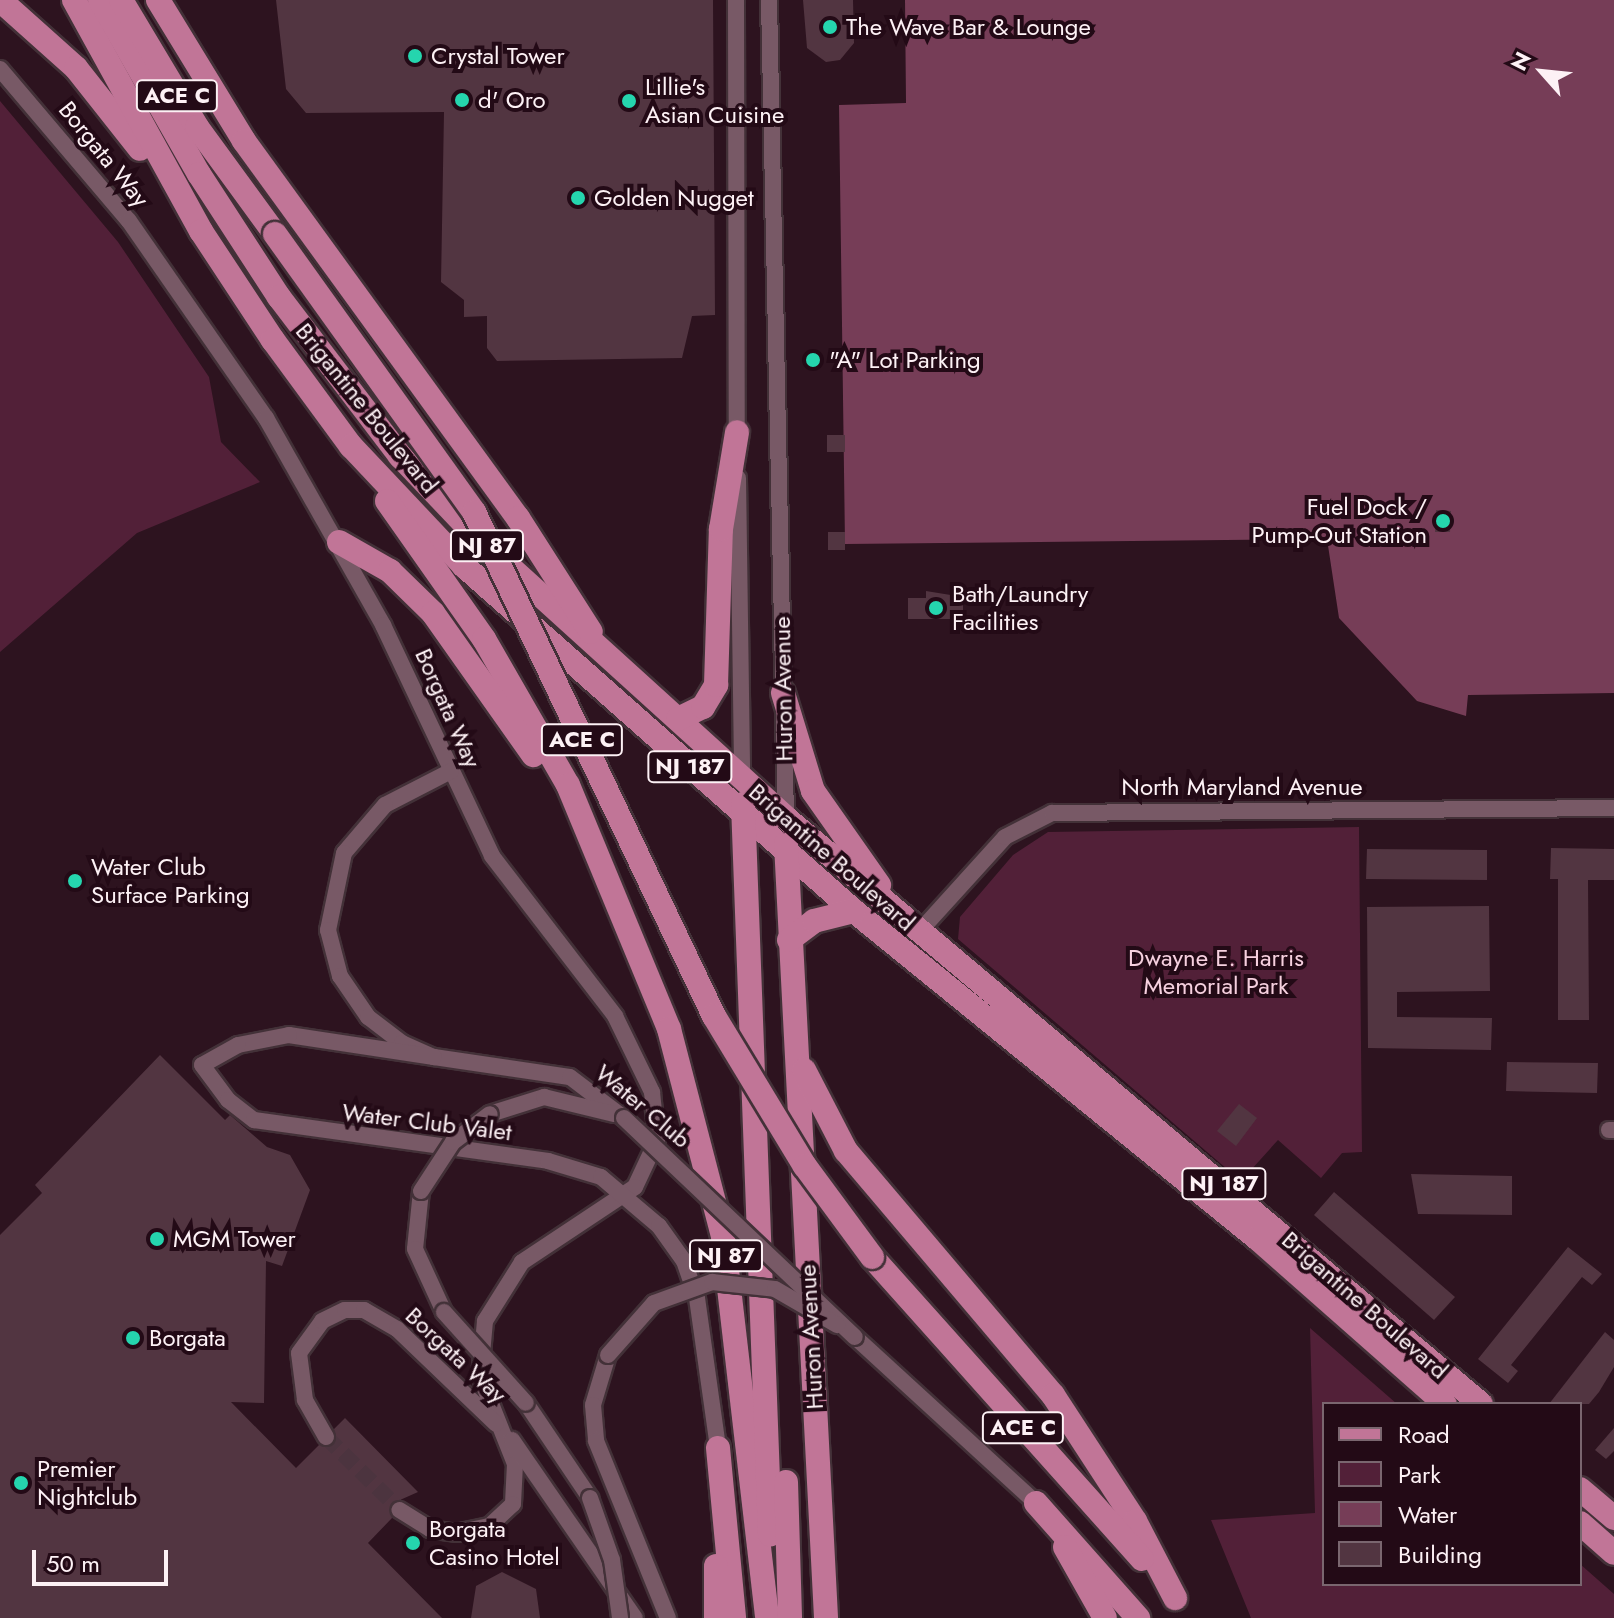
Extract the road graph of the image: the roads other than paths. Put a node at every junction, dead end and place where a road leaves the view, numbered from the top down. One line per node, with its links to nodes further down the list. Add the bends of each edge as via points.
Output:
1 (0, 0): 9 (main road, via 95,88)
2 (74, 0): 9 (main road, Brigantine Boulevard / NJ 87)
3 (100, 0): 13 (main road, Brigantine Boulevard / NJ 87, via 215,200 358,404 482,542)
4 (121, 0): 44 (main road, ACE C, bridge, via 241,187 463,492 714,1016 805,1166 872,1257)
5 (158, 0): 13 (main road, via 244,141 504,498)
6 (736, 0): 10 (street, Huron Avenue)
7 (769, 0): 14 (street, Huron Avenue)
8 (0, 69): 12 (street, Borgata Way, via 182,292)
9 (201, 231): 11 (main road, Brigantine Boulevard / NJ 87)
10 (737, 432): 15 (main road, via 721,529 716,685 703,707); 17 (street, Huron Avenue)
11 (351, 446): 19 (main road, Brigantine Boulevard / NJ 187, via 505,606); 21 (main road, NJ 87, via 492,652)
12 (339, 542): 16 (street, Borgata Way); 21 (main road, via 375,560 433,613)
13 (610, 661): 15 (main road, Brigantine Boulevard / NJ 87)
14 (783, 693): 20 (street, Huron Avenue); 24 (main road, via 817,798)
15 (678, 719): 17 (main road, Brigantine Boulevard / NJ 87)
16 (451, 771): 27 (street, Water Club, via 398,795 362,826 338,868 329,916 333,962 357,1006 390,1036); 31 (street, Borgata Way, via 508,883 600,994 641,1062 656,1106 657,1140)
17 (742, 778): 19 (main road, Huron Avenue); 20 (main road, Brigantine Boulevard / NJ 87)
18 (1614, 808): 24 (street, North Maryland Avenue, via 1052,813 1005,837)
19 (743, 814): 22 (main road, Brigantine Boulevard / NJ 187); 45 (main road, Huron Avenue)
20 (786, 818): 22 (main road, Huron Avenue); 24 (main road, Brigantine Boulevard / NJ 187)
21 (598, 848): 45 (main road, NJ 87, via 686,1080 723,1236)
22 (786, 853): 23 (main road, Brigantine Boulevard / NJ 187); 25 (main road, Huron Avenue)
23 (854, 911): 25 (main road, via 814,921); 29 (main road, Brigantine Boulevard / NJ 187)
24 (913, 927): 28 (main road, Brigantine Boulevard / NJ 187)
25 (789, 940): 26 (main road, Huron Avenue)
26 (795, 1039): 44 (main road, via 825,1122 1053,1395 1135,1521); 51 (main road, Huron Avenue)
27 (434, 1057): 30 (street, Water Club, via 570,1077); 31 (street, Water Club Valet, via 289,1035 238,1045 202,1065 228,1100 254,1120 568,1165)
28 (1112, 1088): 29 (main road); 34 (main road, Brigantine Boulevard / NJ 187)
29 (1093, 1110): 33 (main road, Brigantine Boulevard / NJ 187, via 1258,1239)
30 (624, 1118): 32 (street, Water Club, bridge); 46 (street, Borgata Way, bridge, via 544,1097 490,1114 453,1142 421,1191 415,1249 444,1312 526,1403 590,1498 612,1560)
31 (627, 1196): 35 (street, Borgata Way, via 533,1252 496,1296 479,1363); 37 (street, Water Club Valet, via 669,1237 689,1273)
32 (855, 1337): 39 (street, Water Club); 48 (street, bridge, via 775,1289 712,1282 654,1303 608,1355 593,1405 596,1441)
33 (1443, 1402)
34 (1479, 1402)
35 (501, 1428): 36 (street, Borgata Way, via 397,1329 364,1310 345,1310 322,1321 299,1353 305,1400); 40 (street, Borgata Way, via 518,1480 502,1517 457,1533 430,1529); 47 (street, Borgata Way)
36 (326, 1437)
37 (718, 1448): 49 (main road); 50 (main road)
38 (1582, 1491): 41 (main road)
39 (1036, 1503): 52 (main road); 53 (main road)
40 (400, 1510)
41 (1614, 1518)
42 (1582, 1525): 43 (main road)
43 (1614, 1553)
44 (1180, 1608)
45 (775, 1617)
46 (620, 1618)
47 (635, 1618)
48 (668, 1618)
49 (716, 1618)
50 (734, 1618)
51 (826, 1618)
52 (1105, 1618)
53 (1138, 1618)

